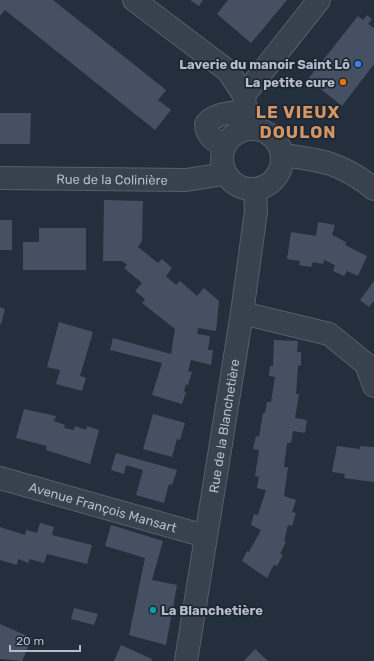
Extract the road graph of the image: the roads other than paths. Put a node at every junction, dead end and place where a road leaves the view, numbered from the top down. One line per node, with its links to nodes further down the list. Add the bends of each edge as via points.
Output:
1 (134, 0): 3 (street, via 228,71)
2 (319, 0): 3 (street)
3 (245, 112): 4 (street, via 261,130 270,135 279,146); 5 (street, via 236,133 224,146 221,157)
4 (282, 155): 7 (street, via 317,159 339,165); 8 (street, via 281,167 276,178 267,186)
5 (224, 174): 6 (street, Rue de la Colinière, via 186,180); 8 (street, via 235,185)
6 (0, 178)
7 (374, 189)
8 (255, 190): 9 (street, Rue de la Blanchetière, via 256,211)
9 (242, 314): 10 (street, via 329,334 366,364); 12 (street, Rue de la Blanchetière)
10 (374, 386)
11 (0, 478): 12 (street, Avenue François Mansart)
12 (205, 536): 13 (street, Rue de la Blanchetière)
13 (186, 661)

